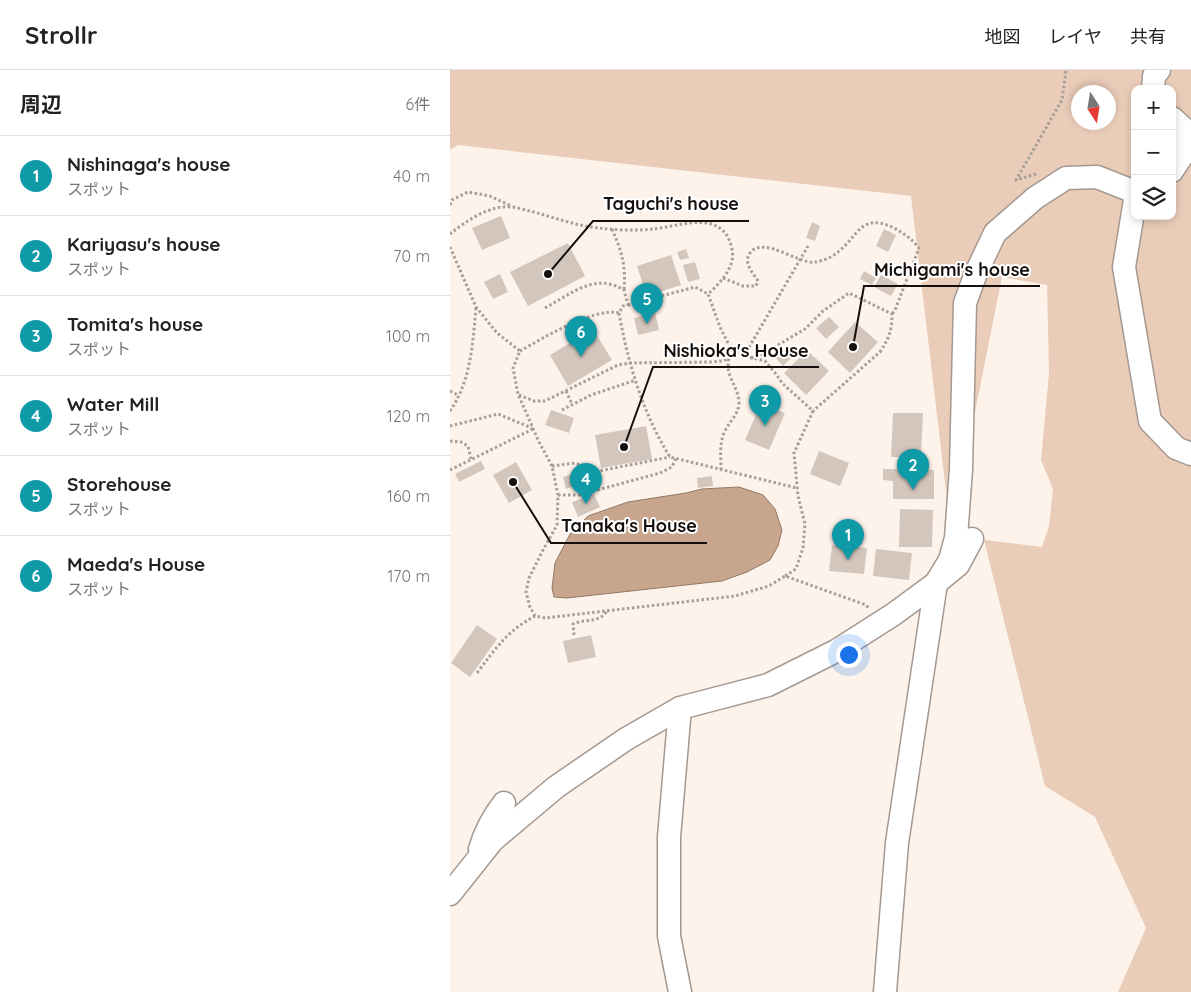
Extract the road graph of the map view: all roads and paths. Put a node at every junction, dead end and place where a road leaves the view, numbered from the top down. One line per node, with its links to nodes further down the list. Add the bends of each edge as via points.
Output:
1 (1066, 70): 6 (path, via 1062,100 1016,180)
2 (1159, 70): 3 (street, via 1154,76)
3 (1153, 85)
4 (1176, 122): 5 (street, via 1183,128 1188,148)
5 (1176, 165)
6 (1040, 173)
7 (1131, 190): 53 (street, via 1096,177 1066,178 1035,198 995,233 965,303 956,538 950,560)
8 (450, 206): 9 (path, via 452,200 468,192 490,196)
9 (511, 207): 11 (path, via 580,226); 12 (path, via 494,209 466,221)
10 (1132, 220): 42 (street, via 1124,267 1150,421 1176,448)
11 (612, 229): 16 (path, via 651,230 704,222 717,226 726,232 733,253); 17 (path, via 622,250 626,270)
12 (450, 234)
13 (808, 246): 15 (path)
14 (450, 247): 20 (path)
15 (801, 259): 16 (path, via 772,248 755,249 748,259 758,281 756,286 743,286); 23 (path, via 813,263 830,257 840,251 857,231 875,222 899,231 919,248); 26 (path)
16 (723, 278): 18 (path)
17 (624, 290): 19 (path); 21 (path, via 616,285 592,283)
18 (708, 294): 19 (path, via 695,287); 24 (path)
19 (628, 305): 22 (path)
20 (476, 307): 25 (path, via 497,334); 34 (path, via 470,359 464,385)
21 (545, 308)
22 (618, 313): 25 (path, via 610,311 586,318); 29 (path)
23 (892, 314): 28 (path, via 849,293 804,329); 38 (path, via 892,328 880,352)
24 (732, 349): 26 (path); 27 (path)
25 (520, 351): 33 (path, via 513,368)
26 (744, 356): 28 (path)
27 (729, 358): 29 (path, via 711,362); 48 (path, via 729,373 736,386 739,403 735,418 722,437)
28 (751, 358): 38 (path, via 765,361 782,383)
29 (630, 362): 30 (path); 31 (path)
30 (636, 380): 35 (path); 43 (path, via 657,436)
31 (566, 391): 33 (path, via 534,401); 35 (path)
32 (450, 392): 34 (path)
33 (518, 394): 40 (path)
34 (458, 395): 37 (path)
35 (572, 404): 36 (path)
36 (562, 410)
37 (450, 411)
38 (813, 411): 49 (path, via 794,453)
39 (450, 426): 40 (path, via 498,414)
40 (533, 428): 45 (path); 46 (path)
41 (450, 441): 45 (path, via 468,446)
42 (1191, 454)
43 (670, 457): 44 (path); 46 (path, via 599,471 576,463)
44 (676, 458): 48 (path); 50 (path, via 672,467 660,473 579,495)
45 (471, 459): 47 (path)
46 (552, 466): 50 (path)
47 (450, 470)
48 (721, 470): 49 (path)
49 (797, 488): 52 (path, via 805,524 803,548 796,569)
50 (558, 495): 55 (path, via 557,525 529,578 526,592)
51 (972, 539): 53 (street, via 958,565)
52 (785, 576): 54 (path, via 769,586 735,596); 56 (path, via 866,605)
53 (936, 583): 56 (street); 64 (street, via 897,843)
54 (608, 610): 55 (path, via 545,618); 57 (path, via 599,619 573,624)
55 (535, 616): 58 (path, via 503,638)
56 (880, 623): 59 (street, via 836,651 768,686)
57 (574, 635)
58 (477, 673)
59 (680, 708): 61 (street, via 626,739 556,787 493,840); 63 (street, via 669,838 669,936)
60 (504, 803): 61 (street, via 483,838)
61 (477, 859): 62 (street)
62 (450, 894)
63 (680, 992)
64 (885, 992)

